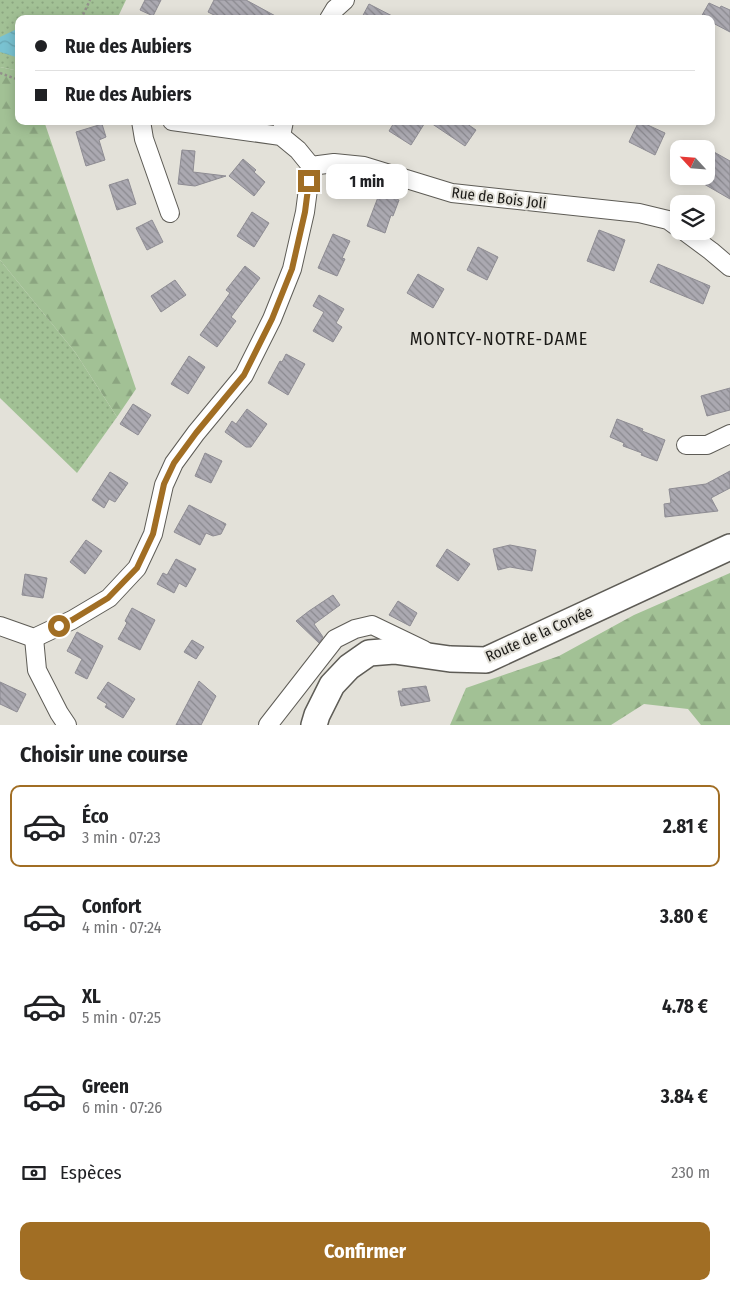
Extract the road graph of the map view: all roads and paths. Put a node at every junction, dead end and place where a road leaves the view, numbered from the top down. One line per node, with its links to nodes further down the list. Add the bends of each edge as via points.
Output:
1 (90, 0): 2 (path)
2 (83, 15)
3 (0, 73): 4 (path)
4 (15, 79)
5 (142, 125): 9 (street)
6 (228, 125): 7 (street)
7 (283, 129): 8 (street)
8 (311, 166): 10 (street, Rue de Bois Joli, via 334,163 364,166 452,193 640,213); 17 (street, via 292,269 272,319 244,375 174,463 164,484 153,534 137,568 108,598)
9 (170, 213)
10 (670, 221)
11 (696, 240): 12 (street)
12 (730, 267)
13 (730, 434): 14 (street, via 707,445)
14 (686, 445)
15 (730, 547): 18 (street, Route de la Corvée, via 486,660)
16 (0, 626): 17 (street)
17 (34, 638): 19 (street, via 37,670)
18 (440, 657): 20 (street, via 372,625 355,629 334,639); 21 (street, Route de la Corvée, via 394,651 369,653 332,685)
19 (68, 725)
20 (268, 725)
21 (314, 725)

